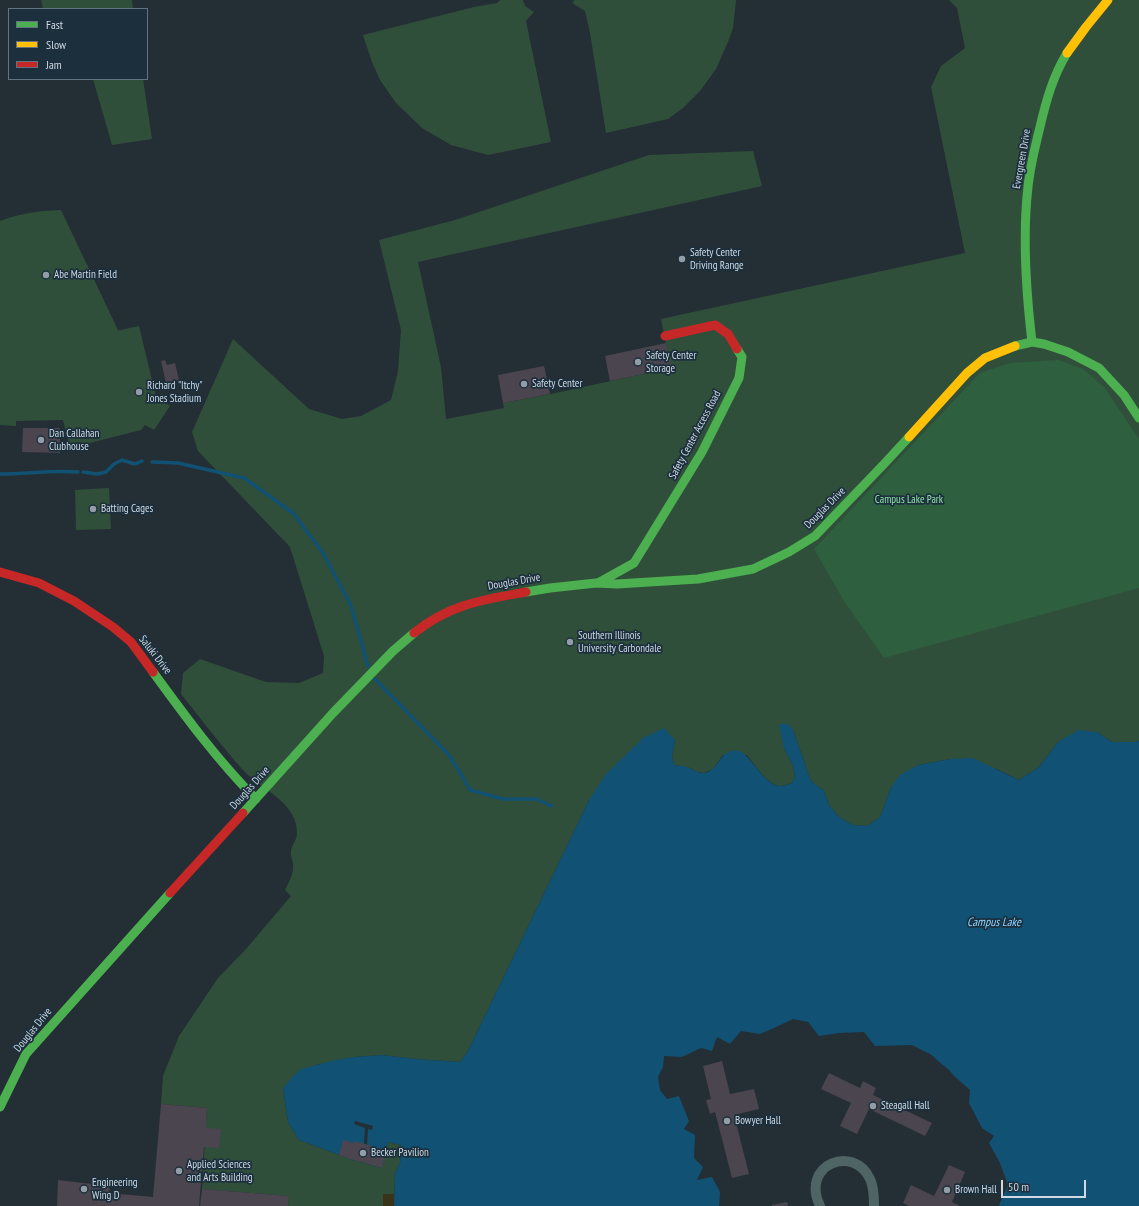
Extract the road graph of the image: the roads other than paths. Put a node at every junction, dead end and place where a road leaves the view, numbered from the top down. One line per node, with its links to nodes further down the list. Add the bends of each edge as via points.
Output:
1 (1108, 0): 3 (street, Evergreen Drive, via 1082,33 1055,76 1034,149 1025,219 1026,274)
2 (665, 336): 6 (street, Safety Center Access Road, via 715,326 728,334 742,357 739,378 702,452 634,564)
3 (1032, 342): 4 (street, Douglas Drive, via 1068,352 1099,368 1124,395); 6 (street, Douglas Drive, via 985,358 967,373 815,536 790,552 752,569 698,579)
4 (1139, 418)
5 (0, 572): 7 (street, Saluki Drive, via 39,583 74,601 131,642 236,779)
6 (596, 583): 7 (street, Douglas Drive, via 482,600 457,607 424,625 393,651 333,713)
7 (256, 799): 8 (street, Douglas Drive, via 26,1054)
8 (0, 1107)
9 (820, 1206): 10 (street, via 816,1194 818,1177 825,1168 837,1162 848,1161 859,1165 869,1176)
10 (874, 1206)

